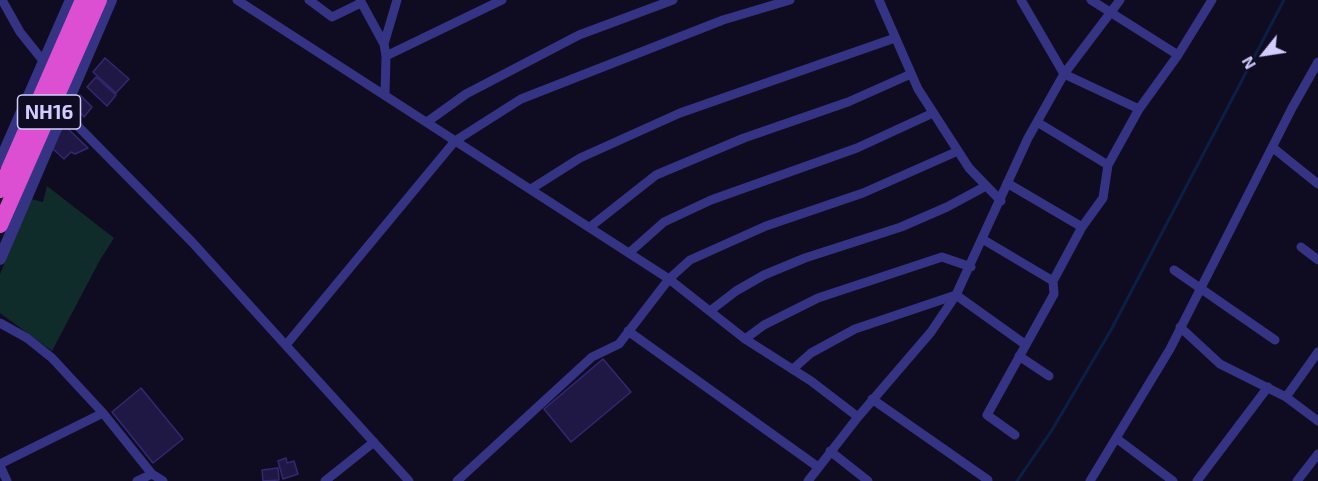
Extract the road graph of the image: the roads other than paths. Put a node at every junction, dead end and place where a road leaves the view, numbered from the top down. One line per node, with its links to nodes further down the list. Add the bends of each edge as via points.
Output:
1 (2, 0): 23 (street, via 20,32)
2 (71, 0): 23 (street)
3 (83, 0): 43 (highway, NH16)
4 (99, 0): 30 (highway, NH16)
5 (111, 0): 30 (street)
6 (237, 0): 29 (street)
7 (309, 0): 17 (street, via 332,17)
8 (397, 0): 20 (street)
9 (502, 0): 22 (street)
10 (673, 0): 33 (street, via 579,35 466,94)
11 (790, 0): 35 (street, via 723,20 532,94)
12 (879, 0): 19 (street)
13 (1021, 0): 26 (street)
14 (1091, 0): 18 (street)
15 (1120, 0): 18 (street)
16 (1212, 0): 21 (street)
17 (360, 1): 20 (street)
18 (1111, 11): 21 (street); 26 (street)
19 (895, 38): 25 (street); 44 (street, via 680,113 580,158)
20 (384, 44): 22 (street)
21 (1178, 55): 31 (street)
22 (387, 56): 29 (street)
23 (44, 62): 38 (street)
24 (1318, 62): 27 (street)
25 (911, 74): 32 (street); 47 (street, via 656,176)
26 (1064, 74): 31 (street); 34 (street)
27 (1308, 79): 28 (street); 36 (street)
28 (1318, 86)
29 (385, 94): 33 (street)
30 (59, 107): 46 (highway, NH16); 52 (street); 66 (street, via 192,242)
31 (1139, 109): 39 (street)
32 (933, 113): 37 (street); 51 (street, via 857,148 711,200 664,222)
33 (427, 122): 35 (street)
34 (1037, 122): 39 (street); 40 (street)
35 (455, 141): 44 (street); 66 (street)
36 (1272, 147): 41 (street); 58 (street)
37 (958, 151): 42 (street); 56 (street, via 863,193 766,226 690,260)
38 (0, 162)
39 (1107, 165): 48 (street, via 1103,198)
40 (1007, 183): 45 (street); 48 (street)
41 (1318, 184)
42 (986, 186): 45 (street); 60 (street, via 900,227 764,275)
43 (0, 188)
44 (531, 189): 47 (street)
45 (1001, 201): 49 (street)
46 (0, 225)
47 (590, 227): 51 (street)
48 (1082, 227): 57 (street)
49 (984, 240): 54 (street); 57 (street)
50 (1301, 247): 53 (street)
51 (629, 253): 56 (street)
52 (0, 260)
53 (1318, 260)
54 (971, 267): 59 (street); 64 (street, via 942,257 818,298)
55 (1174, 270): 58 (street)
56 (669, 279): 60 (street); 63 (street)
57 (1053, 281): 67 (street, via 1054,294)
58 (1200, 287): 62 (street); 65 (street)
59 (956, 295): 67 (street); 70 (street, via 855,328 811,353); 74 (street, via 931,332)
60 (710, 312): 64 (street)
61 (0, 323): 75 (street, via 52,358)
62 (1180, 327): 72 (street, via 1220,364); 79 (street)
63 (628, 331): 84 (street); 92 (street, via 619,344 592,357)
64 (745, 339): 70 (street)
65 (1275, 340)
66 (286, 345): 80 (street)
67 (1026, 345): 69 (street)
68 (1318, 352): 73 (street)
69 (1019, 356): 71 (street); 78 (street, via 987,415)
70 (793, 369): 76 (street)
71 (1049, 376)
72 (1268, 387): 73 (street); 97 (street)
73 (1286, 397): 77 (street)
74 (872, 399): 76 (street); 86 (street)
75 (103, 413): 83 (street); 85 (street)
76 (858, 417): 81 (street)
77 (1318, 422)
78 (1015, 435)
79 (1116, 438): 95 (street); 96 (street)
80 (374, 442): 90 (street); 91 (street)
81 (830, 452): 84 (street); 94 (street)
82 (1318, 454): 98 (street)
83 (0, 465): 87 (street)
84 (818, 467): 93 (street)
85 (152, 474): 88 (street); 89 (street)
86 (988, 480)
87 (7, 481)
88 (137, 481)
89 (163, 481)
90 (325, 481)
91 (409, 481)
92 (457, 481)
93 (807, 481)
94 (868, 481)
95 (1090, 481)
96 (1173, 481)
97 (1197, 481)
98 (1297, 481)

